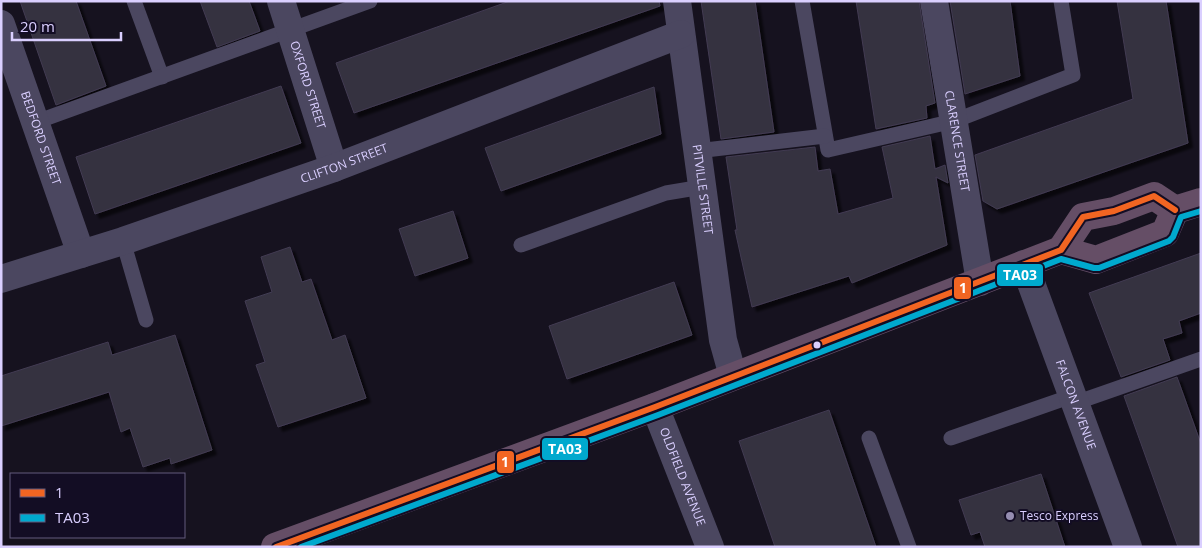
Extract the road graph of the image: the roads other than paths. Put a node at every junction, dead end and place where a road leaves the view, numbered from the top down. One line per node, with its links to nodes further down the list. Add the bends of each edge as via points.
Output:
1 (134, 1): 11 (lane)
2 (281, 1): 9 (street, OXFORD STREET)
3 (370, 1): 9 (lane)
4 (676, 1): 10 (street, PITVILLE STREET)
5 (802, 1): 14 (lane)
6 (934, 1): 12 (street, CLARENCE STREET)
7 (1061, 1): 12 (lane, via 1073,75)
8 (1, 24): 13 (street, BEDFORD STREET)
9 (290, 30): 11 (lane); 16 (street, OXFORD STREET)
10 (682, 34): 15 (street, PITVILLE STREET); 16 (street, CLIFTON STREET)
11 (162, 77): 13 (lane)
12 (954, 121): 14 (lane, via 828,150); 26 (street, CLARENCE STREET)
13 (36, 122): 23 (street, BEDFORD STREET)
14 (825, 136): 15 (lane)
15 (697, 151): 17 (street, PITVILLE STREET)
16 (334, 168): 20 (street, CLIFTON STREET)
17 (702, 187): 21 (lane, via 666,193); 29 (street, PITVILLE STREET, via 723,340)
18 (1201, 202): 19 (highway)
19 (1175, 210): 22 (highway, via 1165,232 1096,260); 22 (highway, via 1154,196 1114,211 1083,217)
20 (123, 241): 23 (street, CLIFTON STREET); 27 (lane)
21 (521, 245)
22 (1061, 250): 24 (highway)
23 (81, 254): 25 (street, CLIFTON STREET)
24 (1024, 264): 26 (highway); 30 (street, FALCON AVENUE)
25 (1, 279)
26 (980, 282): 29 (highway)
27 (146, 320)
28 (1201, 359): 30 (lane)
29 (733, 376): 31 (highway)
30 (1074, 400): 33 (lane); 37 (street, FALCON AVENUE)
31 (655, 407): 34 (highway); 35 (street, OLDFIELD AVENUE)
32 (868, 438): 36 (lane)
33 (951, 438)
34 (275, 547)
35 (710, 547)
36 (908, 547)
37 (1128, 547)

